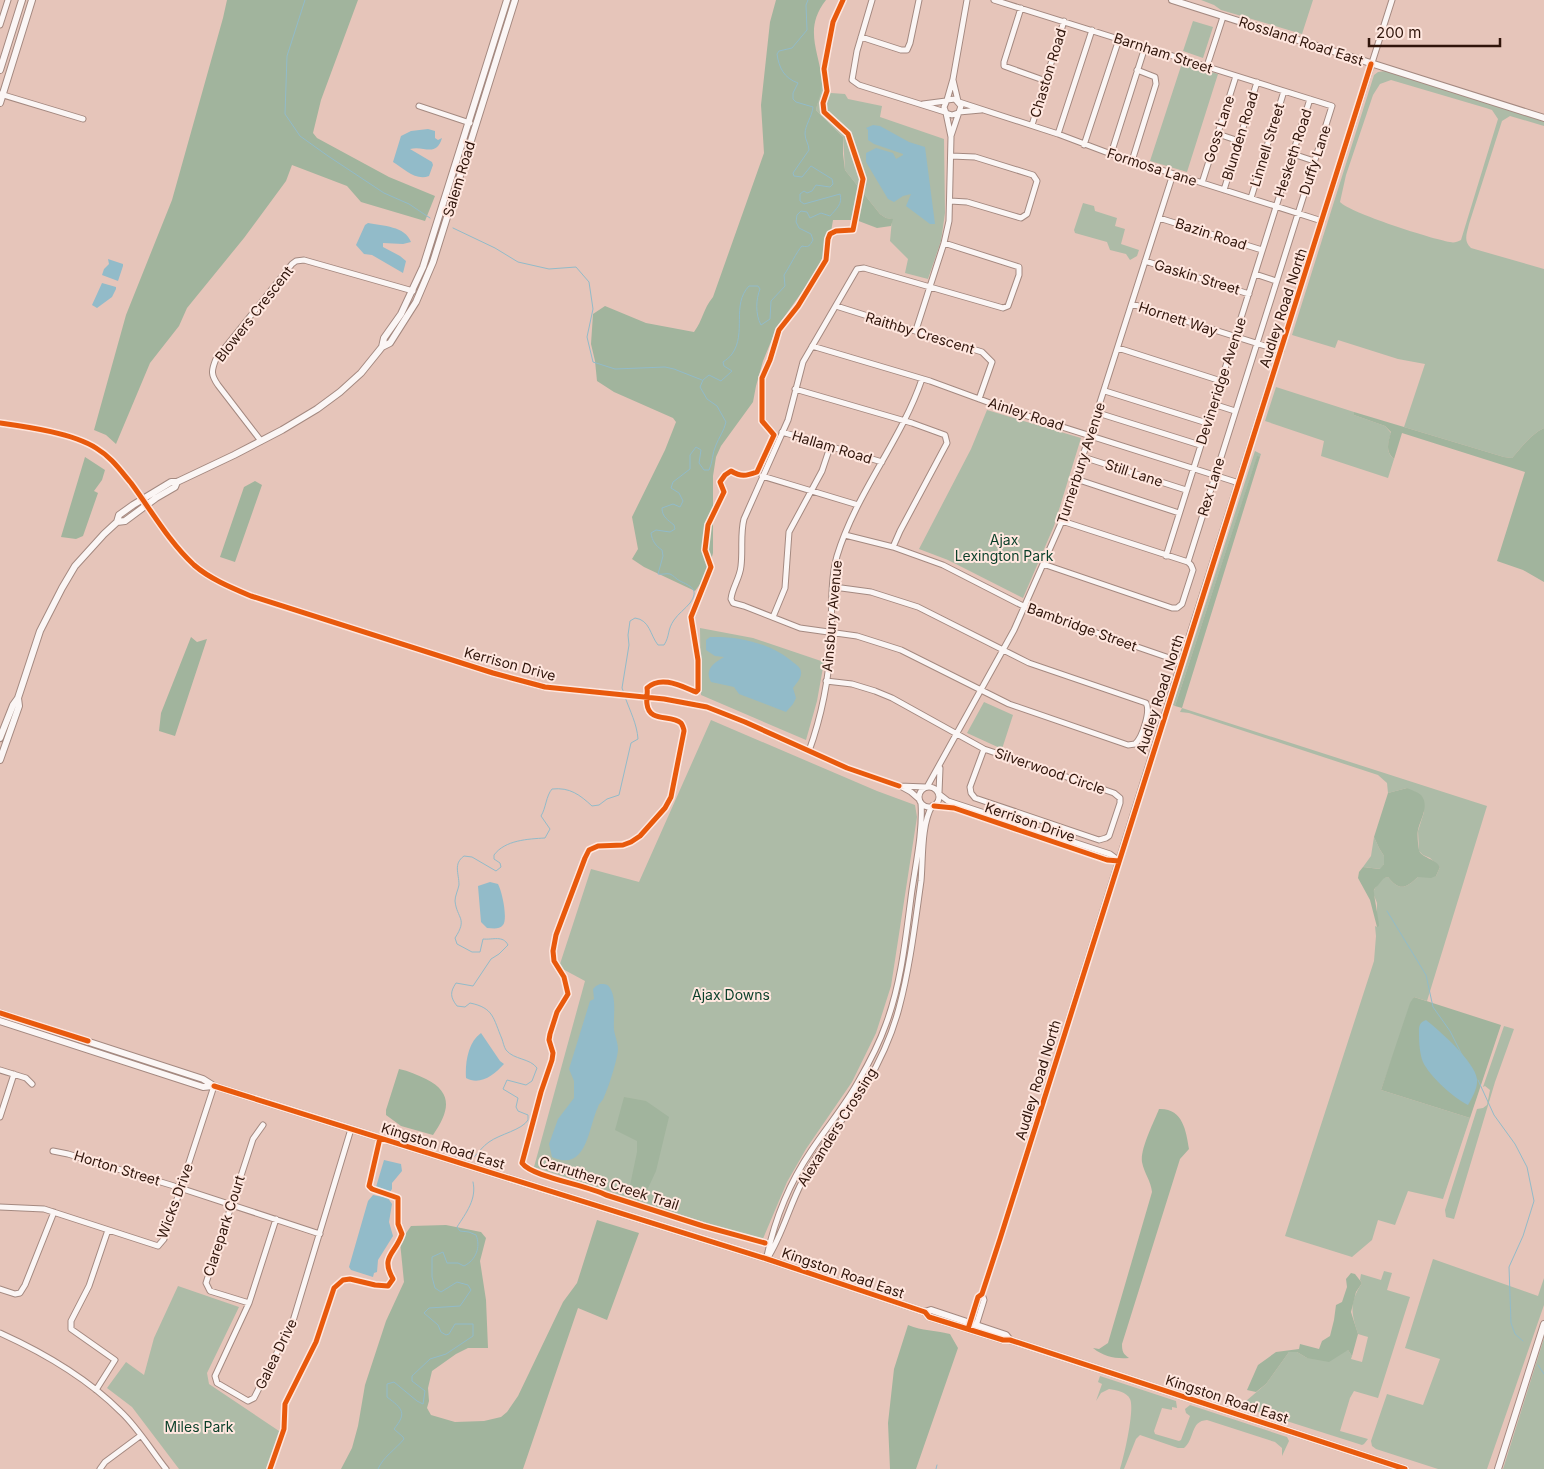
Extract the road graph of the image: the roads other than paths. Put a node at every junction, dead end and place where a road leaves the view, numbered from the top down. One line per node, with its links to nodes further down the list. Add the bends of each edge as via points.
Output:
1 (8, 0): 15 (street)
2 (22, 0): 22 (main road)
3 (32, 0): 29 (main road)
4 (507, 0): 42 (main road, Salem Road)
5 (515, 0): 43 (main road, Salem Road)
6 (872, 0): 17 (street)
7 (919, 0): 17 (street, via 907,50)
8 (967, 0): 25 (street)
9 (994, 0): 12 (street, Barnham Street)
10 (1172, 0): 13 (main road, Rossland Road East)
11 (1392, 0): 20 (street, Audley Road North)
12 (1021, 8): 14 (street, Barnham Street); 26 (street, via 1004,66)
13 (1223, 16): 20 (main road, Rossland Road East); 21 (street)
14 (1064, 21): 16 (street, Barnham Street); 26 (street, Chaston Road)
15 (0, 26)
16 (1092, 30): 18 (street, Barnham Street); 45 (street)
17 (861, 37): 34 (street, via 852,76 855,83)
18 (1119, 39): 19 (street, Barnham Street); 49 (street)
19 (1145, 47): 21 (street, Barnham Street); 23 (street)
20 (1372, 64): 40 (main road, Rossland Road East); 63 (street, Audley Road North)
21 (1207, 66): 24 (street, Barnham Street)
22 (0, 70)
23 (1137, 70): 50 (street); 53 (street, via 1155,77 1156,84)
24 (1236, 76): 27 (street, Barnham Street); 46 (street, Goss Lane)
25 (953, 79): 31 (street); 32 (street)
26 (1046, 81): 44 (street, Chaston Road)
27 (1257, 82): 28 (street, Barnham Street); 48 (street, Blunden Road)
28 (1284, 91): 30 (street, Barnham Street); 58 (street, Linnell Street)
29 (1, 94): 33 (main road); 41 (street)
30 (1310, 99): 36 (street, Barnham Street); 51 (street, Hesketh Road)
31 (946, 101): 32 (street, via 952,98); 34 (street); 38 (street)
32 (959, 101): 37 (street, Formosa Lane); 39 (street)
33 (0, 103)
34 (923, 104): 38 (street)
35 (418, 106): 42 (street)
36 (1332, 106): 54 (street, Duffy Lane)
37 (982, 110): 39 (street, Formosa Lane); 44 (street, Formosa Lane)
38 (946, 112): 39 (street); 47 (street)
39 (958, 113): 47 (street)
40 (1544, 118)
41 (83, 119)
42 (469, 122): 43 (street); 70 (main road, Salem Road)
43 (476, 124): 78 (main road, Salem Road, via 434,262 407,317 390,343)
44 (1032, 125): 45 (street, Formosa Lane)
45 (1058, 134): 49 (street, Formosa Lane)
46 (1218, 134): 48 (street); 56 (street, Goss Lane)
47 (950, 137): 52 (street)
48 (1239, 141): 57 (street, Blunden Road)
49 (1084, 145): 50 (street, Formosa Lane)
50 (1110, 154): 53 (street, Formosa Lane)
51 (1293, 154): 54 (street); 60 (street, Hesketh Road)
52 (950, 156): 59 (street); 59 (street, via 975,157 1033,175 1037,181 1027,214 1021,218 967,202)
53 (1132, 161): 55 (street, Formosa Lane)
54 (1314, 161): 61 (street, Duffy Lane)
55 (1173, 174): 56 (street, Formosa Lane); 62 (street, Turnerbury Avenue)
56 (1202, 183): 57 (street, Formosa Lane)
57 (1224, 190): 58 (street, Formosa Lane)
58 (1250, 198): 60 (street, Formosa Lane)
59 (950, 201): 64 (street)
60 (1276, 206): 61 (street, Formosa Lane); 65 (street, Devineridge Avenue)
61 (1298, 213): 63 (street, Formosa Lane); 68 (street, Duffy Lane)
62 (1159, 218): 65 (street, Bazin Road); 66 (street, Turnerbury Avenue)
63 (1322, 221): 80 (street, Audley Road North)
64 (944, 243): 69 (street); 69 (street, via 1019,267 1012,294 1008,306 1003,308)
65 (1262, 250): 67 (street, Devineridge Avenue)
66 (1146, 261): 71 (street, Gaskin Street); 72 (street, Turnerbury Avenue)
67 (1255, 274): 68 (street); 71 (street, Devineridge Avenue)
68 (1276, 282): 76 (street, Rex Lane)
69 (930, 287): 73 (street, via 859,267); 74 (street)
70 (413, 291): 78 (main road, Salem Road, via 384,338); 94 (street, Blowers Crescent, via 304,260 292,264 211,369 218,385)
71 (1249, 294): 75 (street, Devineridge Avenue)
72 (1132, 304): 75 (street, Hornett Way); 79 (street, Turnerbury Avenue)
73 (836, 306): 74 (street, Raithby Crescent); 77 (street)
74 (916, 330): 85 (street, Raithby Crescent, via 982,352 992,362)
75 (1235, 337): 76 (street, Hornett Way); 82 (street, Devineridge Avenue)
76 (1256, 344): 80 (street, Hornett Way); 87 (street, Rex Lane)
77 (812, 346): 81 (street, Ainley Road); 83 (street, via 803,362)
78 (382, 347): 94 (main road, Salem Road, via 361,372 317,410)
79 (1118, 348): 82 (street); 84 (street, Turnerbury Avenue)
80 (1281, 351): 103 (street, Audley Road North)
81 (922, 378): 85 (street, Ainley Road); 89 (street, Ainsbury Avenue)
82 (1221, 381): 86 (street, Devineridge Avenue)
83 (796, 389): 89 (street); 92 (street)
84 (1104, 391): 88 (street, Turnerbury Avenue); 91 (street)
85 (979, 399): 93 (street, Ainley Road)
86 (1214, 404): 87 (street); 91 (street, Devineridge Avenue)
87 (1236, 411): 100 (street, Rex Lane)
88 (1098, 413): 93 (street, Turnerbury Avenue); 95 (street)
89 (904, 421): 98 (street, Ainsbury Avenue); 111 (street, via 942,434 947,443)
90 (0, 423): 106 (street, Kerrison Drive, via 76,438 90,444 109,457)
91 (1207, 423): 95 (street, Devineridge Avenue)
92 (782, 432): 96 (street, Hallam Road); 101 (street)
93 (1090, 435): 97 (street, Turnerbury Avenue); 99 (street, Ainley Road)
94 (262, 441): 106 (main road, Salem Road, via 171,482)
95 (1200, 445): 99 (street, Devineridge Avenue)
96 (830, 447): 98 (street, Hallam Road); 104 (street)
97 (1083, 457): 102 (street, Turnerbury Avenue); 105 (street, Still Lane)
98 (882, 462): 107 (street, Ainsbury Avenue)
99 (1193, 468): 100 (street, Ainley Road); 105 (street, Devineridge Avenue)
100 (1215, 475): 103 (street, Ainley Road); 113 (street, Rex Lane)
101 (762, 476): 104 (street); 117 (street, via 744,519 741,565 731,599)
102 (1076, 479): 108 (street); 109 (street, Turnerbury Avenue)
103 (1239, 483): 120 (street, Audley Road North)
104 (811, 490): 107 (street); 117 (street, via 789,532 785,588)
105 (1186, 490): 108 (street, Devineridge Avenue)
106 (145, 502): 124 (main road, Salem Road, via 119,514 117,522 87,552 62,588 40,630); 126 (street, Kerrison Drive, via 190,561 228,587 251,596 545,687 661,698 718,711)
107 (858, 504): 110 (street, Ainsbury Avenue)
108 (1179, 513): 112 (street, Devineridge Avenue)
109 (1062, 521): 112 (street); 114 (street, Turnerbury Avenue)
110 (846, 536): 111 (street, Bambridge Street); 115 (street, Ainsbury Avenue, via 836,563)
111 (892, 547): 116 (street, Bambridge Street, via 951,568)
112 (1166, 556): 113 (street)
113 (1188, 562): 114 (street, Rex Lane, via 1193,570 1182,604 1177,608)
114 (1044, 564): 116 (street, Turnerbury Avenue)
115 (834, 587): 118 (street, Ainsbury Avenue); 119 (street, via 871,592 927,610)
116 (1024, 606): 119 (street, Turnerbury Avenue); 120 (street, Bambridge Street, via 1050,618)
117 (773, 617): 118 (street, via 800,628)
118 (831, 633): 121 (street, Ainsbury Avenue); 122 (street, via 857,636 909,653)
119 (1004, 650): 122 (street, Turnerbury Avenue); 122 (street, via 1029,663 1146,703 1148,711 1138,742 1128,745 1009,704)
120 (1181, 662): 134 (street, Audley Road North)
121 (826, 680): 123 (street, Silverwood Circle, via 852,684 892,698); 126 (street, Ainsbury Avenue, via 821,714)
122 (980, 690): 123 (street, Turnerbury Avenue)
123 (956, 733): 125 (street, Silverwood Circle); 128 (street, Turnerbury Avenue)
124 (2, 740): 127 (main road, Salem Road)
125 (984, 749): 125 (street, Silverwood Circle, via 970,787 975,798 1099,840 1109,836 1120,803 1118,795)
126 (809, 751): 129 (street, Kerrison Drive)
127 (0, 760)
128 (941, 765): 130 (street, Turnerbury Avenue); 131 (street, Turnerbury Avenue)
129 (899, 786): 130 (street, Kerrison Drive); 132 (street, Kerrison Drive, via 912,792)
130 (926, 787): 131 (street, via 935,788); 132 (street, via 921,791)
131 (939, 794): 133 (street, via 938,802); 134 (street, Kerrison Drive, via 948,801 1110,854)
132 (921, 802): 133 (street, via 927,807); 152 (street, Alexanders Crossing, via 922,816 902,958 886,1024 857,1084 798,1172 770,1241)
133 (933, 806): 134 (street, Kerrison Drive, via 954,808 1107,860); 152 (street, Alexanders Crossing, via 927,819 904,985 886,1045 865,1086 803,1179 778,1242)
134 (1119, 861): 156 (street, Audley Road North, via 982,1294 984,1300)
135 (0, 1012): 140 (main road, Kingston Road East)
136 (0, 1021): 140 (main road, Kingston Road East, via 203,1087)
137 (0, 1070): 138 (street)
138 (14, 1074): 139 (street); 141 (street)
139 (32, 1084)
140 (214, 1086): 143 (main road, Kingston Road East); 145 (street, Wicks Drive)
141 (0, 1117)
142 (263, 1126): 146 (street, Clarepark Court, via 253,1139)
143 (351, 1129): 151 (street, Galea Drive); 152 (main road, Kingston Road East)
144 (53, 1151): 145 (street, Horton Street)
145 (181, 1188): 146 (street, Horton Street); 150 (street, Wicks Drive, via 164,1239 158,1246)
146 (231, 1204): 149 (street, Horton Street); 154 (street, Clarepark Court, via 206,1283 210,1290)
147 (0, 1207): 148 (street, Wicks Drive, via 32,1207)
148 (54, 1212): 150 (street, Wicks Drive); 153 (street, via 20,1293)
149 (276, 1219): 151 (street, Horton Street); 154 (street, Galea Drive)
150 (108, 1230): 158 (street, via 89,1286 71,1321 71,1329 115,1360)
151 (320, 1234): 154 (street, Galea Drive, via 293,1321 254,1398 248,1400 217,1383 215,1376)
152 (767, 1259): 156 (main road, Kingston Road East, via 924,1312 931,1310)
153 (0, 1288)
154 (249, 1303)
155 (1544, 1324): 163 (main road)
156 (972, 1327): 162 (main road, Kingston Road East, via 1003,1340)
157 (0, 1333): 158 (street, via 48,1358)
158 (96, 1390): 159 (street, via 122,1413)
159 (140, 1436): 160 (street); 161 (street)
160 (100, 1469)
161 (166, 1469)
162 (1405, 1469)
163 (1498, 1469)

